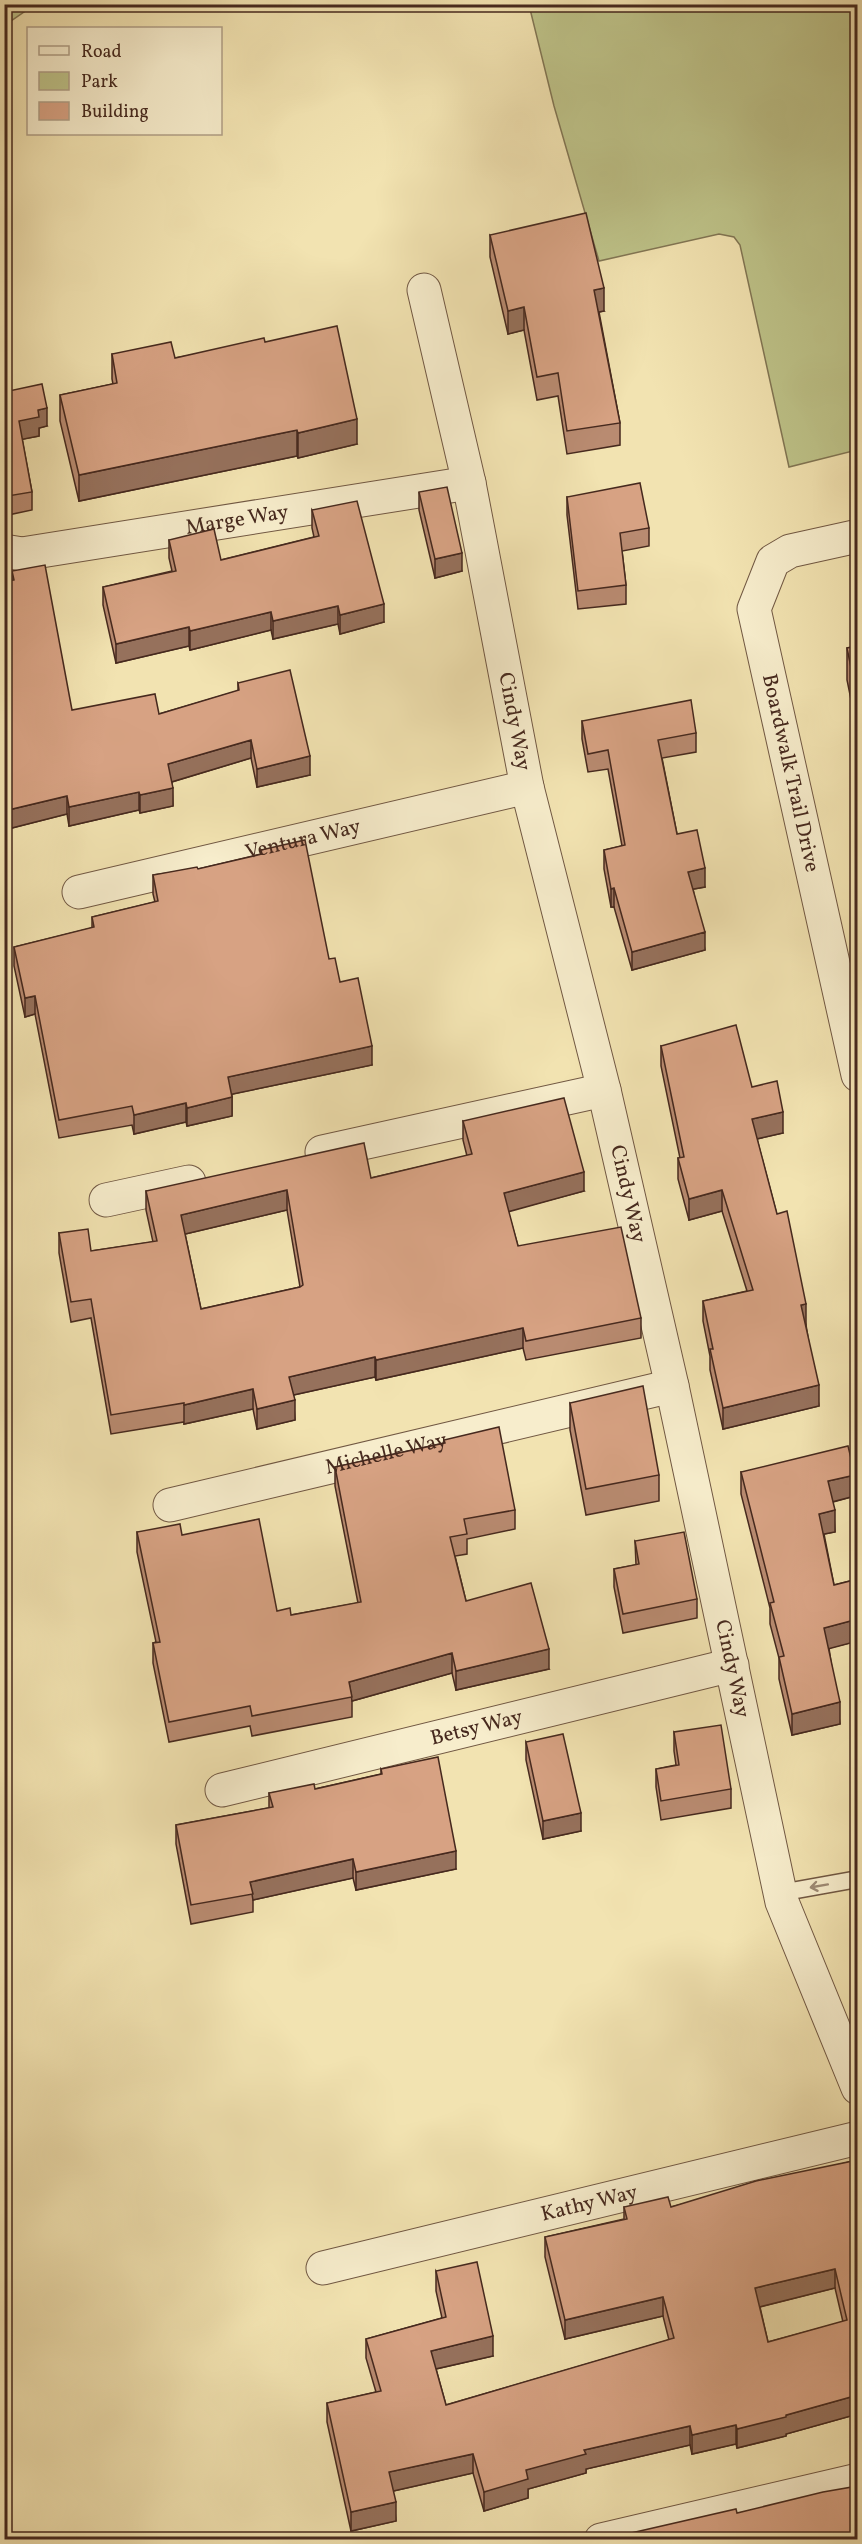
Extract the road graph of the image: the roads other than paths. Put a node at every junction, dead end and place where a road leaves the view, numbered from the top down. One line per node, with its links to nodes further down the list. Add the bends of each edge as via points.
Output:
1 (424, 291): 2 (street, Cindy Way)
2 (469, 483): 4 (street, Marge Way, via 22,554); 5 (street, Cindy Way)
3 (858, 536): 7 (street, Boardwalk Trail Drive, via 790,551 774,561 754,609)
4 (4, 551)
5 (527, 787): 6 (street, Ventura Way); 8 (street, Cindy Way)
6 (79, 892)
7 (858, 1075)
8 (604, 1090): 9 (street); 12 (street, Cindy Way)
9 (291, 1159)
10 (222, 1175): 11 (street)
11 (106, 1200)
12 (672, 1386): 13 (street, Michelle Way); 14 (street, Cindy Way)
13 (170, 1504)
14 (732, 1665): 15 (street, Betsy Way); 17 (street, Cindy Way)
15 (222, 1790)
16 (858, 1879): 17 (lane, one-way to 17)
17 (780, 1893): 18 (street, Cindy Way)
18 (858, 2088)
19 (858, 2138): 20 (street, Kathy Way)
20 (323, 2268)
21 (858, 2480): 22 (street)
22 (601, 2540)

